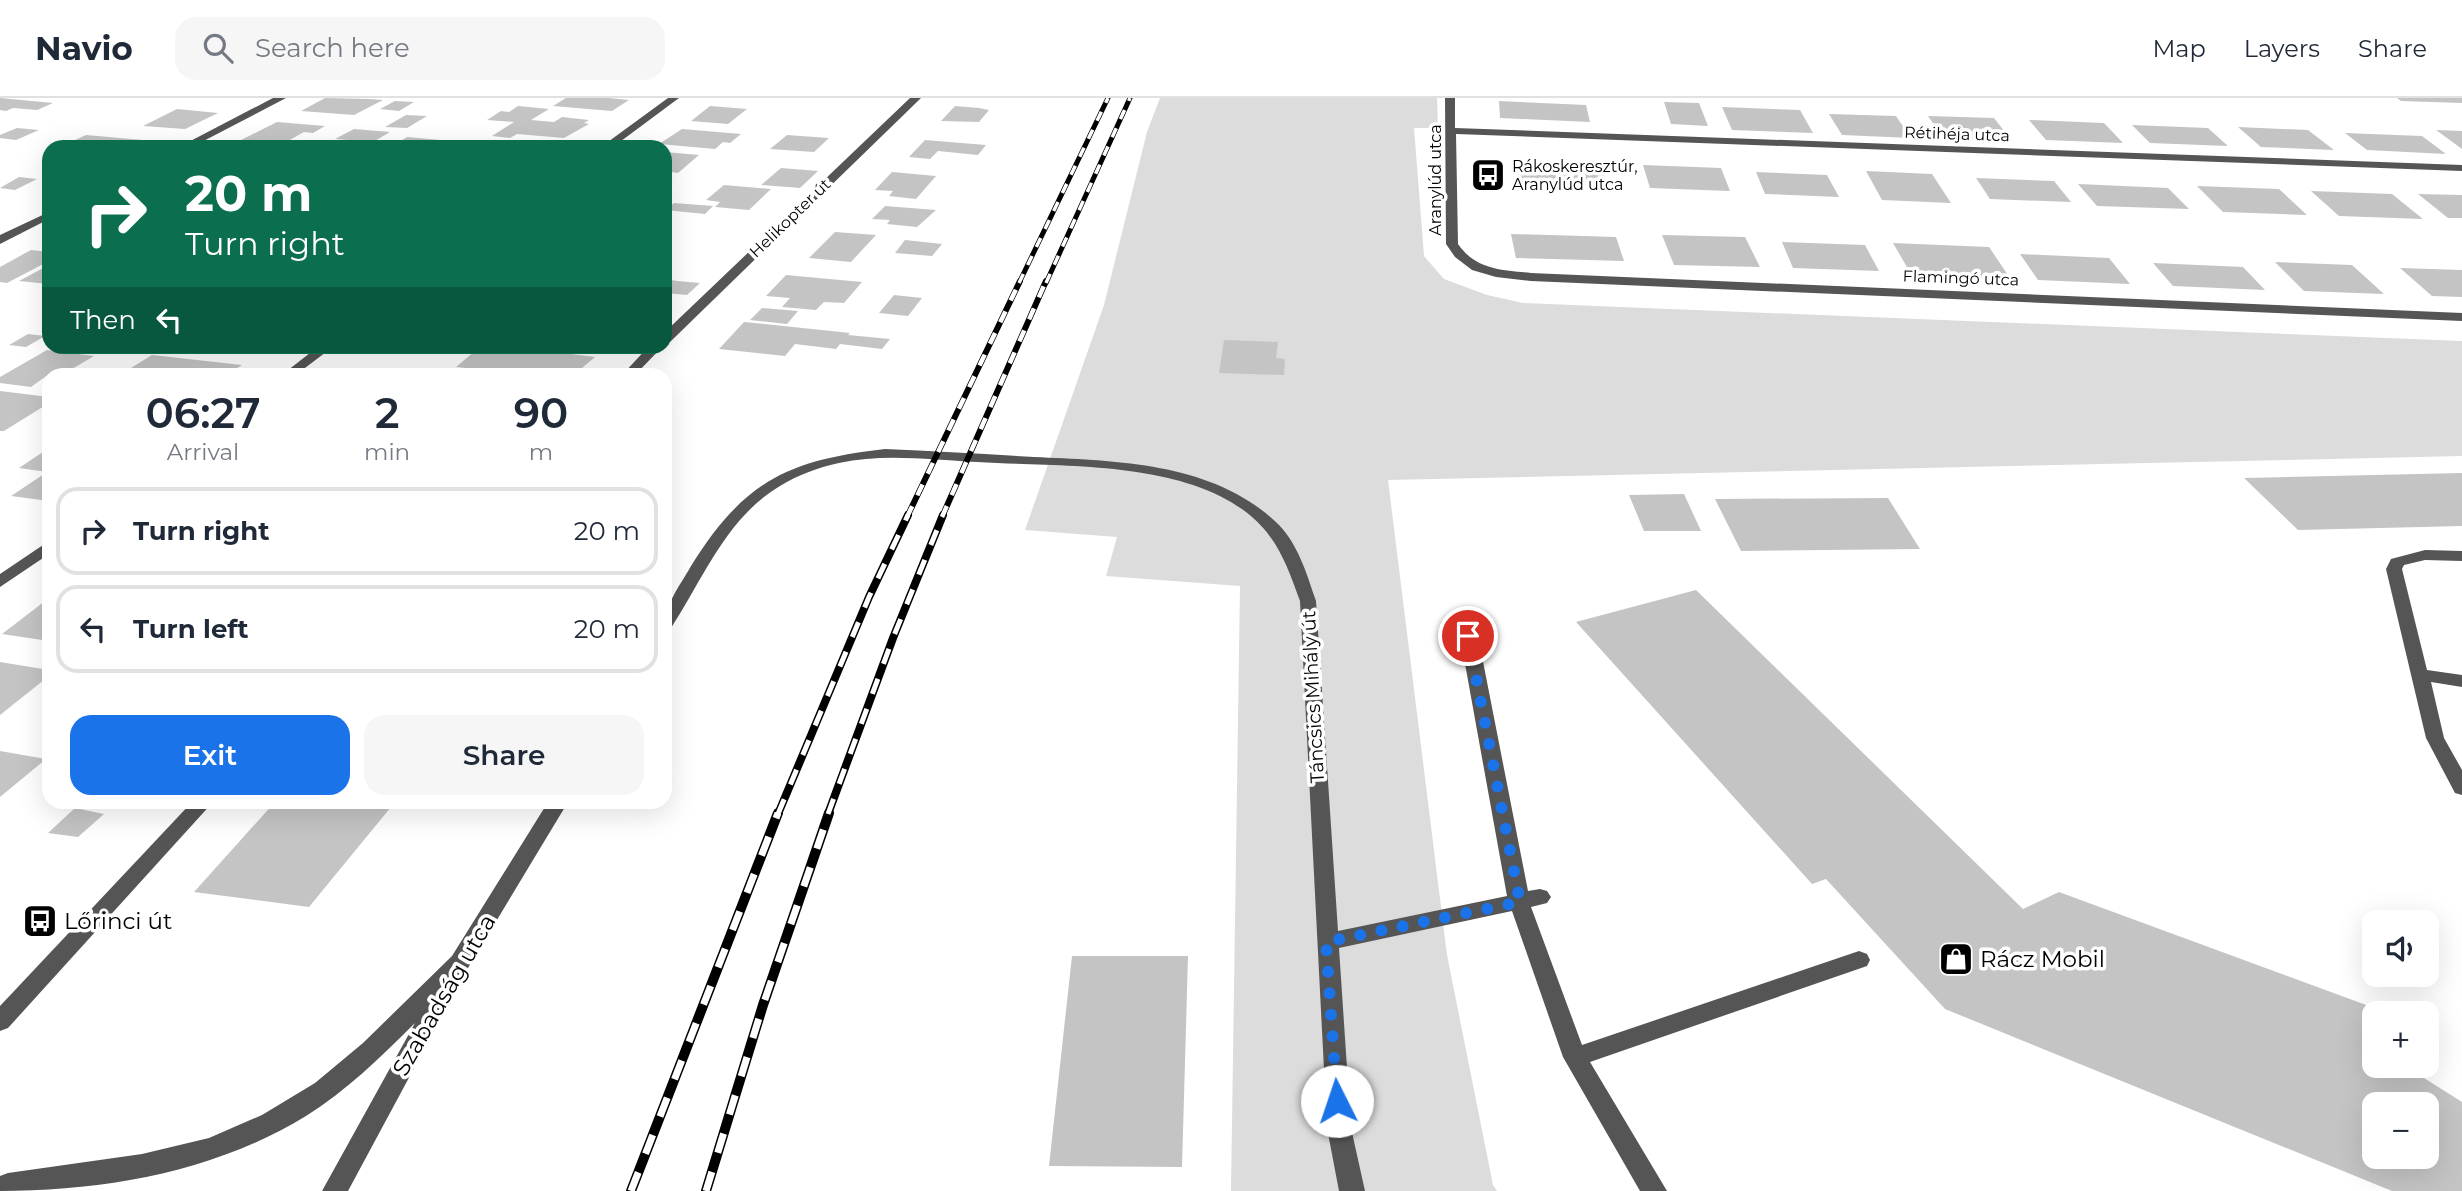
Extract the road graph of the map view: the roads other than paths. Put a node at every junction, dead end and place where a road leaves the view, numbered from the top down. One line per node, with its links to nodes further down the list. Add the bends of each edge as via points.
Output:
1 (281, 98): 6 (street)
2 (674, 98): 7 (street)
3 (916, 98): 13 (street, Helikopter út)
4 (1450, 98): 5 (street, Aranylúd utca)
5 (1451, 131): 8 (street, Rétihéja utca); 11 (street, Aranylúd utca, via 1451,244)
6 (198, 140)
7 (616, 140)
8 (2462, 168)
9 (42, 219): 10 (street)
10 (0, 240)
11 (1461, 260): 12 (street, Flamingó utca, via 1481,270 1531,277)
12 (2462, 317)
13 (672, 332)
14 (317, 354): 16 (street)
15 (649, 354): 17 (street)
16 (297, 368)
17 (635, 368)
18 (42, 552): 20 (street)
19 (2462, 556): 23 (street, via 2411,557 2397,562 2394,569)
20 (0, 582)
21 (672, 613): 29 (street, Táncsics Mihály út, via 724,528 756,494 816,464 858,455 1118,466 1197,483 1232,499 1275,530 1294,560 1308,601)
22 (1468, 636): 28 (street)
23 (2420, 675): 24 (street); 25 (street, via 2435,738)
24 (2462, 681)
25 (2462, 788)
26 (197, 809): 32 (street)
27 (554, 809): 31 (street, Szabadság utca)
28 (1530, 899): 29 (street); 33 (street)
29 (1326, 942): 36 (street, Táncsics Mihály út, via 1339,1128)
30 (1859, 960): 33 (street)
31 (460, 962): 34 (street, via 375,1048 271,1124 191,1153 130,1168); 35 (street, Szabadság utca)
32 (0, 1021)
33 (1575, 1057): 37 (street)
34 (12, 1187)
35 (335, 1191)
36 (1352, 1191)
37 (1654, 1191)

